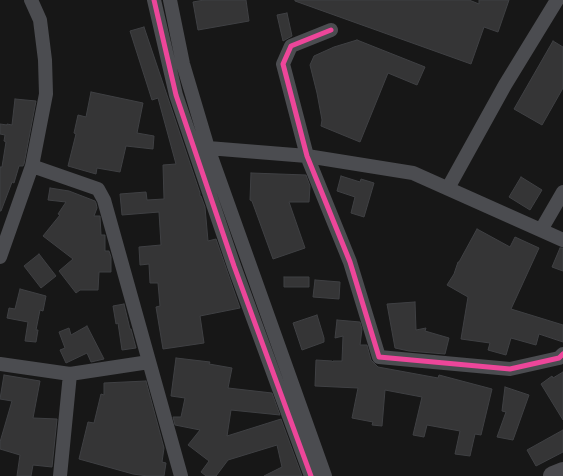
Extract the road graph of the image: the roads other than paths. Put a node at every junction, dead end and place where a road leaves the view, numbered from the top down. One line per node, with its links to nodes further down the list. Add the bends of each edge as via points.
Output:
1 (31, 0): 8 (street, via 40,20 46,94)
2 (154, 0): 21 (street, via 180,109)
3 (170, 0): 6 (street, via 183,64)
4 (557, 0): 9 (street, via 505,85)
5 (331, 30): 7 (street, via 291,46 283,64)
6 (208, 148): 7 (street); 22 (street)
7 (307, 156): 9 (street, via 413,174); 14 (street, via 350,262 379,357 510,369 559,358)
8 (32, 166): 13 (street); 15 (street, via 98,189 104,200)
9 (448, 188): 11 (street)
10 (563, 192): 11 (street)
11 (540, 230): 12 (street)
12 (563, 240)
13 (0, 257)
14 (563, 354)
15 (149, 362): 17 (street); 20 (street)
16 (0, 364): 17 (street)
17 (70, 374): 19 (street)
18 (563, 472): 23 (street)
19 (60, 476)
20 (181, 476)
21 (311, 476)
22 (325, 476)
23 (553, 476)

